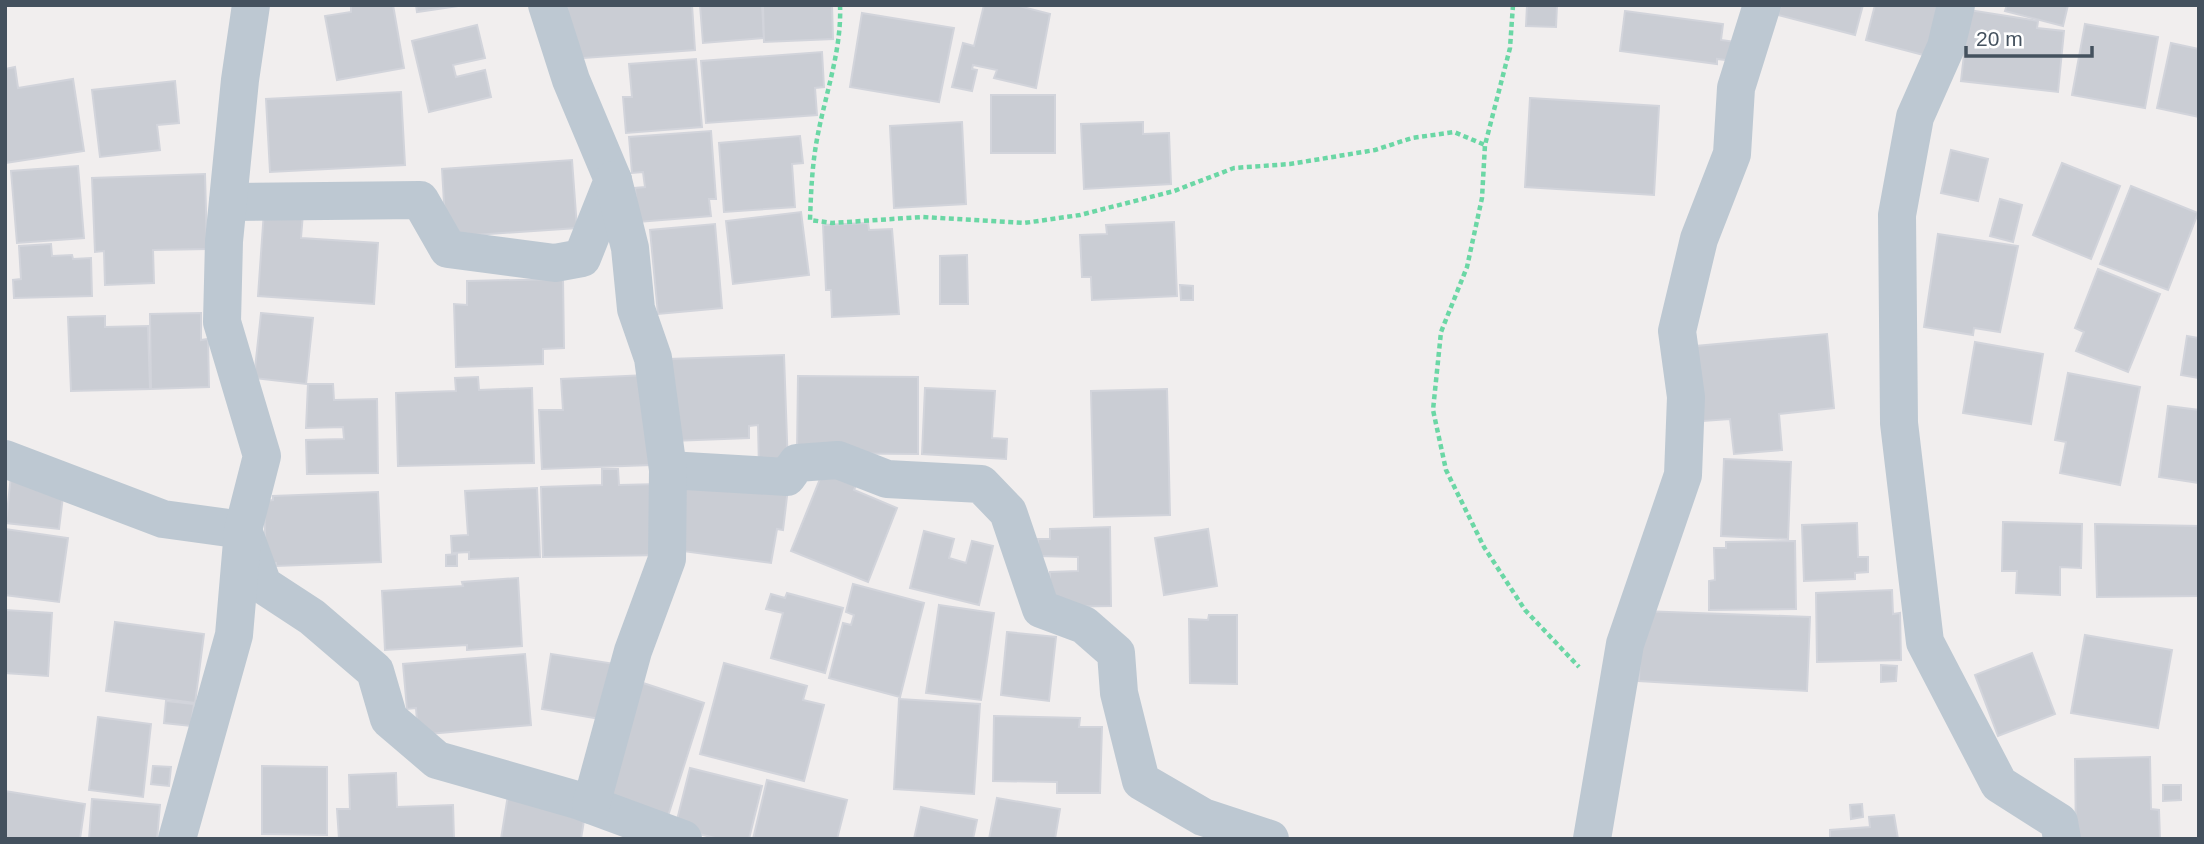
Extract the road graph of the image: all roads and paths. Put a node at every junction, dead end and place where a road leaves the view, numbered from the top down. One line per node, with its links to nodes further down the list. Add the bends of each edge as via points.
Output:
1 (251, 5): 9 (street)
2 (547, 5): 8 (street, via 571,80)
3 (840, 5): 7 (path, via 841,21 811,180 810,220 832,223 922,217 1024,223 1080,215 1174,191 1234,168 1290,164 1454,132)
4 (1513, 5): 7 (path, via 1510,48)
5 (1762, 5): 13 (street, via 1736,88 1732,154 1699,239 1677,331 1686,397 1683,475 1625,644)
6 (1956, 5): 19 (street, via 1946,47 1915,117 1897,215 1899,423 1925,642 1999,784 2059,822)
7 (1485, 145): 13 (path, via 1482,198 1467,267 1441,332 1433,410 1446,470 1483,547 1525,610 1584,672)
8 (613, 180): 9 (street, via 582,258 555,264 448,249 420,200); 11 (street, via 629,248 636,309 653,358)
9 (228, 202): 12 (street, via 222,322 262,456)
10 (5, 459): 12 (street, via 163,519)
11 (668, 470): 14 (street, via 667,559 633,651); 17 (street, via 787,477 797,463 838,460 887,480 981,484 1008,512 1041,609 1084,625 1116,653 1119,693 1141,781 1203,817)
12 (243, 530): 14 (street, via 263,584 313,617 375,671 390,719 437,760); 15 (street, via 234,635)
13 (1619, 684): 18 (street)
14 (591, 805): 16 (street)
15 (177, 839)
16 (683, 839)
17 (1270, 839)
18 (1592, 839)
19 (2062, 839)

